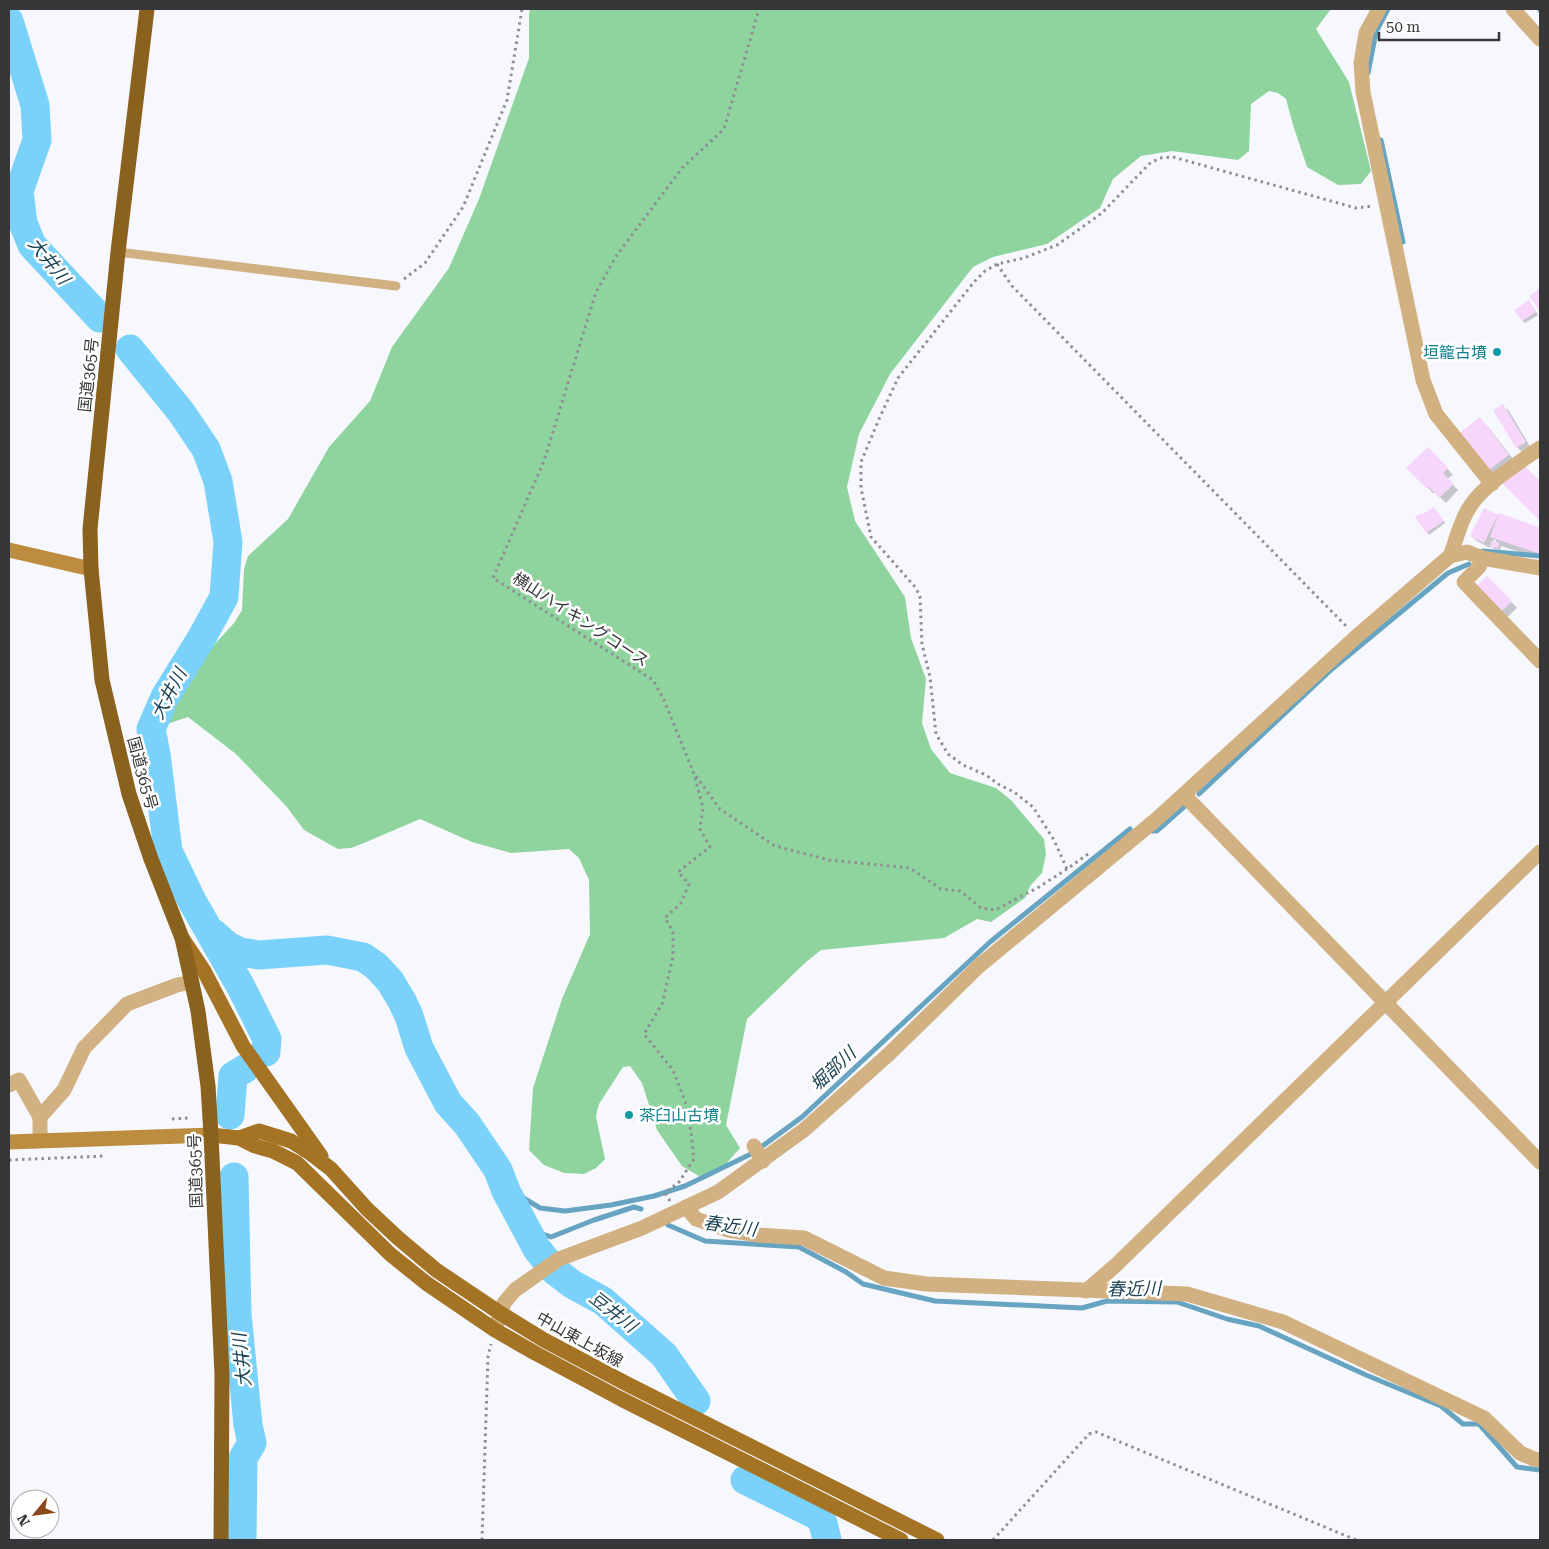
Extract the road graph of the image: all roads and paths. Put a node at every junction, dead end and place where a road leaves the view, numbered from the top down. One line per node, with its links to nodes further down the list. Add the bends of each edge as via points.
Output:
1 (148, 9): 8 (highway, 国道365号)
2 (522, 9): 10 (path, via 507,100 463,207 425,262)
3 (759, 9): 20 (path, 横山ハイキングコース, via 724,129 682,168 617,255 596,292 544,461 493,578 654,680)
4 (1379, 9): 7 (street, via 1366,33 1361,63 1363,92)
5 (1513, 9): 6 (street)
6 (1540, 39)
7 (1385, 205): 9 (path, via 1356,208 1173,157 1160,158 1149,164 1102,213 1057,245); 12 (street, via 1423,380 1436,414)
8 (118, 252): 10 (lane); 17 (highway, 国道365号, via 90,529)
9 (997, 264): 18 (path, via 1012,286); 24 (path, via 974,282 898,378 861,462 861,488 871,537 916,588 920,597 922,644 930,678 936,734 948,754 1014,792 1032,807 1054,840)
10 (396, 286)
11 (1540, 448): 12 (street)
12 (1492, 484): 14 (street, via 1468,509)
13 (9, 550): 17 (street)
14 (1450, 556): 15 (street, via 1467,552); 18 (street)
15 (1482, 558): 16 (street); 19 (street, via 1479,567 1464,582)
16 (1540, 568)
17 (91, 569): 25 (highway, 国道365号, via 102,680 129,794)
18 (1356, 636): 21 (street)
19 (1540, 661)
20 (694, 774): 24 (path, via 720,809 775,846 830,860 910,868 941,889 960,891 981,908 995,910); 38 (path, 横山ハイキングコース, via 703,808 700,830 710,846 678,872 689,884 680,903 665,918 673,932 673,957 662,1004 644,1034 673,1070 686,1104 694,1159 679,1182 665,1193)
21 (1184, 795): 27 (street); 38 (street, via 979,966 889,1054 804,1130 759,1154 718,1192)
22 (1095, 848): 24 (path)
23 (1540, 852): 27 (street)
24 (1067, 868)
25 (182, 938): 26 (highway, 国道365号); 37 (main road, via 204,971 243,1046)
26 (192, 982): 29 (street, via 127,1004 84,1048 64,1090); 30 (highway, 国道365号)
27 (1385, 1002): 36 (street); 39 (street)
28 (9, 1085): 29 (street, via 19,1080)
29 (40, 1117): 32 (street)
30 (212, 1135): 31 (main road, 中山東上坂線); 32 (street); 43 (highway, 国道365号, via 222,1375)
31 (239, 1138): 37 (main road, 中山東上坂線, via 259,1131 277,1136 291,1141); 41 (main road, 中山東上坂線, via 297,1163 390,1254)
32 (40, 1140): 33 (street)
33 (9, 1142)
34 (114, 1155): 35 (path)
35 (9, 1160)
36 (1540, 1162)
37 (331, 1170): 40 (main road, 中山東上坂線, via 398,1238 436,1270)
38 (681, 1210): 39 (street, via 728,1230 804,1238 884,1278 926,1284); 40 (street, via 559,1259 515,1290)
39 (1086, 1291): 42 (street, via 1187,1294 1283,1322 1484,1418 1520,1453)
40 (500, 1313): 41 (street); 46 (main road, 中山東上坂線, via 628,1384)
41 (495, 1330): 44 (path, via 488,1356); 45 (main road, 中山東上坂線, via 621,1399)
42 (1540, 1460)
43 (221, 1540)
44 (482, 1540)
45 (901, 1540)
46 (937, 1540)
47 (994, 1540): 48 (path, via 1089,1434 1096,1432)
48 (1356, 1540)

